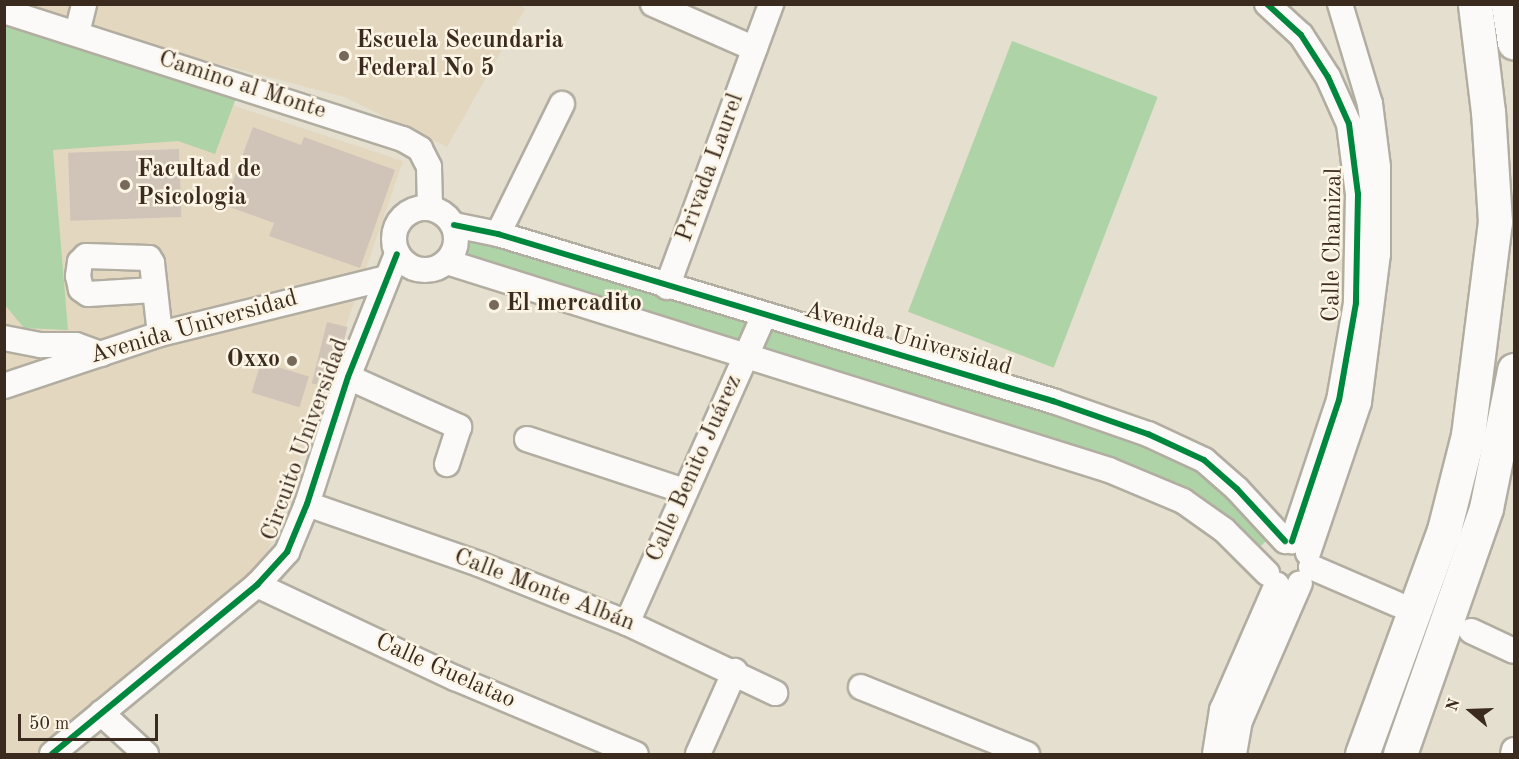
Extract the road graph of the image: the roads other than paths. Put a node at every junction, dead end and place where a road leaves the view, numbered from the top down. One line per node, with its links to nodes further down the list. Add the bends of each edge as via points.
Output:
1 (84, 4): 9 (street)
2 (653, 4): 11 (street)
3 (771, 4): 11 (street, Privada Laurel)
4 (1268, 4): 33 (street, Calle Chamizal, via 1301,34 1328,77 1350,124 1358,194 1356,303 1339,400)
5 (1340, 4): 33 (street, Calle Chamizal, via 1370,104 1378,167 1378,254 1359,402)
6 (1475, 4): 52 (highway, via 1488,112 1494,222 1468,435 1444,530)
7 (1508, 4): 10 (highway)
8 (4, 11): 9 (street, Camino al Monte)
9 (77, 33): 13 (street, Camino al Monte, via 403,139 420,149 429,167)
10 (1515, 43)
11 (755, 49): 19 (street, Privada Laurel)
12 (562, 104): 15 (street)
13 (430, 207): 14 (street, via 448,216); 16 (street, via 403,217 394,235)
14 (454, 225): 15 (street, Avenida Universidad); 17 (street, via 456,245)
15 (498, 234): 19 (street, Avenida Universidad)
16 (397, 254): 17 (street, via 407,265 420,270 434,269); 18 (street, Circuito Universidad)
17 (447, 262): 25 (street)
18 (386, 278): 22 (street, Avenida Universidad); 27 (street, Circuito Universidad)
19 (667, 287): 21 (street, Avenida Universidad)
20 (154, 290): 22 (street)
21 (764, 316): 25 (street, Calle Benito Juárez); 33 (street, Avenida Universidad, via 1053,401 1204,460 1237,489)
22 (160, 334): 24 (street, Avenida Universidad)
23 (4, 338): 24 (street, via 41,345 76,345)
24 (101, 354): 28 (street, Avenida Universidad)
25 (745, 358): 31 (street, Calle Benito Juárez); 33 (street, via 1109,470 1183,501 1224,530)
26 (1515, 370): 42 (highway, via 1486,508)
27 (348, 377): 30 (street, via 459,427); 32 (street, Circuito Universidad)
28 (4, 386)
29 (527, 439): 31 (street)
30 (447, 464)
31 (684, 491): 36 (street, Calle Benito Juárez)
32 (307, 504): 34 (street, Circuito Universidad, via 287,552); 36 (street, Calle Monte Albán, via 479,564)
33 (1291, 563): 35 (street); 50 (street, Calle Chamizal, via 1222,710); 51 (street, Calle Chamizal, via 1240,721)
34 (257, 585): 43 (street, Circuito Universidad); 47 (street, Calle Guelatao, via 455,678)
35 (1397, 604)
36 (627, 623): 39 (street, Calle Monte Albán)
37 (1470, 631): 38 (street)
38 (1515, 651)
39 (735, 671): 41 (street, Calle Monte Albán); 48 (street)
40 (861, 687): 49 (street)
41 (775, 693)
42 (1420, 700): 53 (highway); 54 (street)
43 (101, 713): 45 (street, Circuito Universidad); 46 (street)
44 (1515, 750): 55 (street)
45 (52, 754)
46 (146, 754)
47 (636, 754)
48 (698, 754)
49 (1027, 754)
50 (1215, 754)
51 (1234, 754)
52 (1362, 754)
53 (1400, 754)
54 (1416, 754)
55 (1513, 754)

